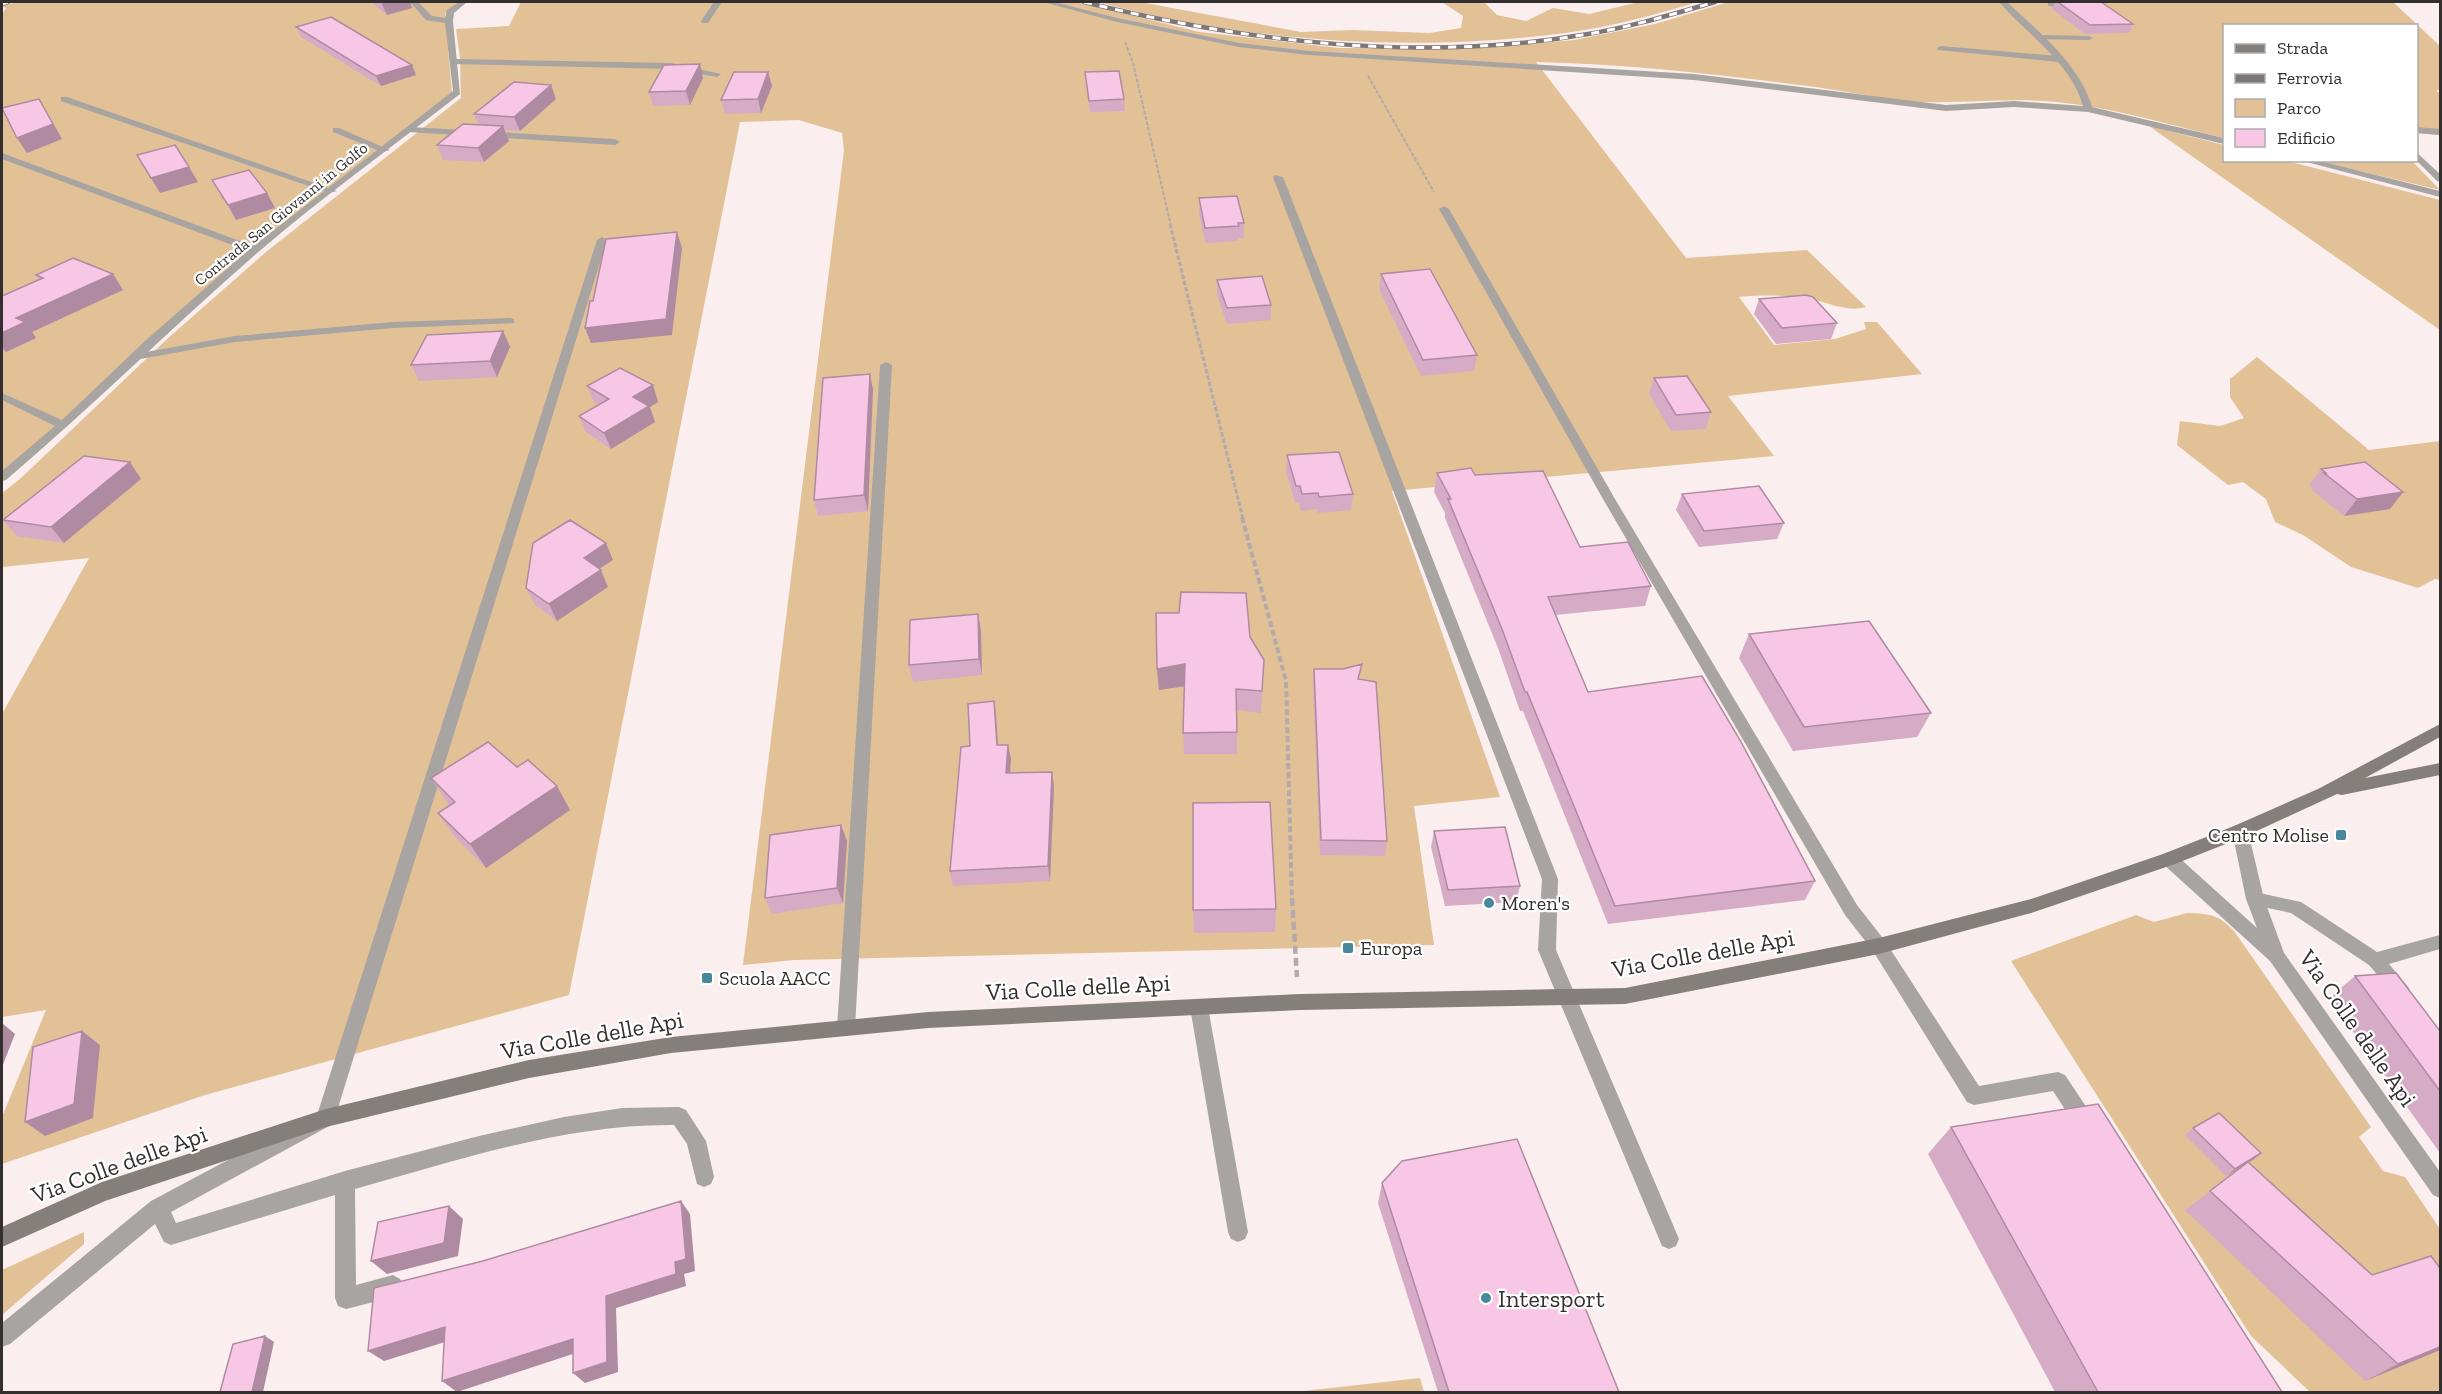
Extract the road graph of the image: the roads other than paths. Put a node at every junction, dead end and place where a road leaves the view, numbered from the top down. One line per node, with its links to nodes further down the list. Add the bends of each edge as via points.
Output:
1 (414, 2): 8 (street, via 429,18)
2 (464, 2): 8 (street, via 450,12)
3 (718, 2): 9 (street)
4 (1047, 2): 17 (street, via 1239,45 1357,57 1694,77 1946,108 2030,105)
5 (2003, 2): 10 (street)
6 (2063, 2): 7 (street, via 2068,4)
7 (2051, 4)
8 (449, 21): 14 (street, Contrada San Giovanni in Golfo)
9 (705, 21)
10 (2038, 37): 11 (street); 13 (street)
11 (2089, 38)
12 (1941, 48): 13 (street)
13 (2059, 59): 17 (street, via 2087,99)
14 (454, 62): 15 (street, via 671,66); 19 (street, Contrada San Giovanni in Golfo, via 457,92)
15 (717, 74)
16 (64, 99): 30 (street)
17 (2088, 109): 22 (street)
18 (336, 130): 24 (street)
19 (411, 130): 23 (street); 24 (street, Contrada San Giovanni in Golfo)
20 (2418, 130): 21 (street)
21 (2440, 132)
22 (2223, 141)
23 (615, 142)
24 (385, 150): 30 (street, Contrada San Giovanni in Golfo)
25 (2, 156): 34 (street)
26 (2418, 157): 29 (street)
27 (2311, 162): 31 (street)
28 (1278, 177): 51 (street, via 1550,879 1547,950)
29 (2440, 179)
30 (332, 191): 34 (street, Contrada San Giovanni in Golfo)
31 (2440, 194)
32 (1444, 210): 48 (street, via 1851,910)
33 (602, 240): 55 (street)
34 (255, 250): 36 (street, Contrada San Giovanni in Golfo)
35 (510, 321): 36 (street, via 393,325 234,339)
36 (135, 357): 39 (street, Contrada San Giovanni in Golfo)
37 (886, 365): 54 (street)
38 (2, 396): 39 (street)
39 (63, 425): 40 (street, Contrada San Giovanni in Golfo)
40 (2, 477)
41 (2440, 730): 43 (main road, Via Colle delle Api)
42 (2440, 769): 43 (main road, Via Colle delle Api)
43 (2324, 793): 44 (main road, Via Colle delle Api)
44 (2240, 831): 45 (main road, Via Colle delle Api); 46 (street, Via Colle delle Api)
45 (2169, 859): 48 (main road, Via Colle delle Api, via 2031,906); 49 (street, Via Colle delle Api)
46 (2255, 899): 49 (street, Via Colle delle Api); 50 (street, via 2295,907)
47 (2440, 942): 50 (street)
48 (1879, 946): 51 (main road, Via Colle delle Api, via 1625,996); 56 (street, via 1974,1096 2058,1081)
49 (2276, 956): 59 (street, Via Colle delle Api)
50 (2375, 960): 52 (street)
51 (1566, 998): 53 (main road, Via Colle delle Api); 63 (street)
52 (2411, 1000)
53 (1199, 1007): 54 (main road, Via Colle delle Api, via 928,1020); 61 (street)
54 (846, 1028): 55 (main road, Via Colle delle Api, via 671,1045 541,1067)
55 (326, 1118): 60 (street); 62 (main road, Via Colle delle Api, via 102,1192)
56 (2096, 1140)
57 (704, 1177): 58 (street, via 696,1140 679,1116 644,1114 524,1134)
58 (345, 1181): 60 (street, via 171,1235); 64 (street, via 346,1298)
59 (2440, 1188)
60 (158, 1208): 65 (street)
61 (1238, 1232)
62 (2, 1237)
63 (1669, 1239)
64 (413, 1280)
65 (2, 1336)

